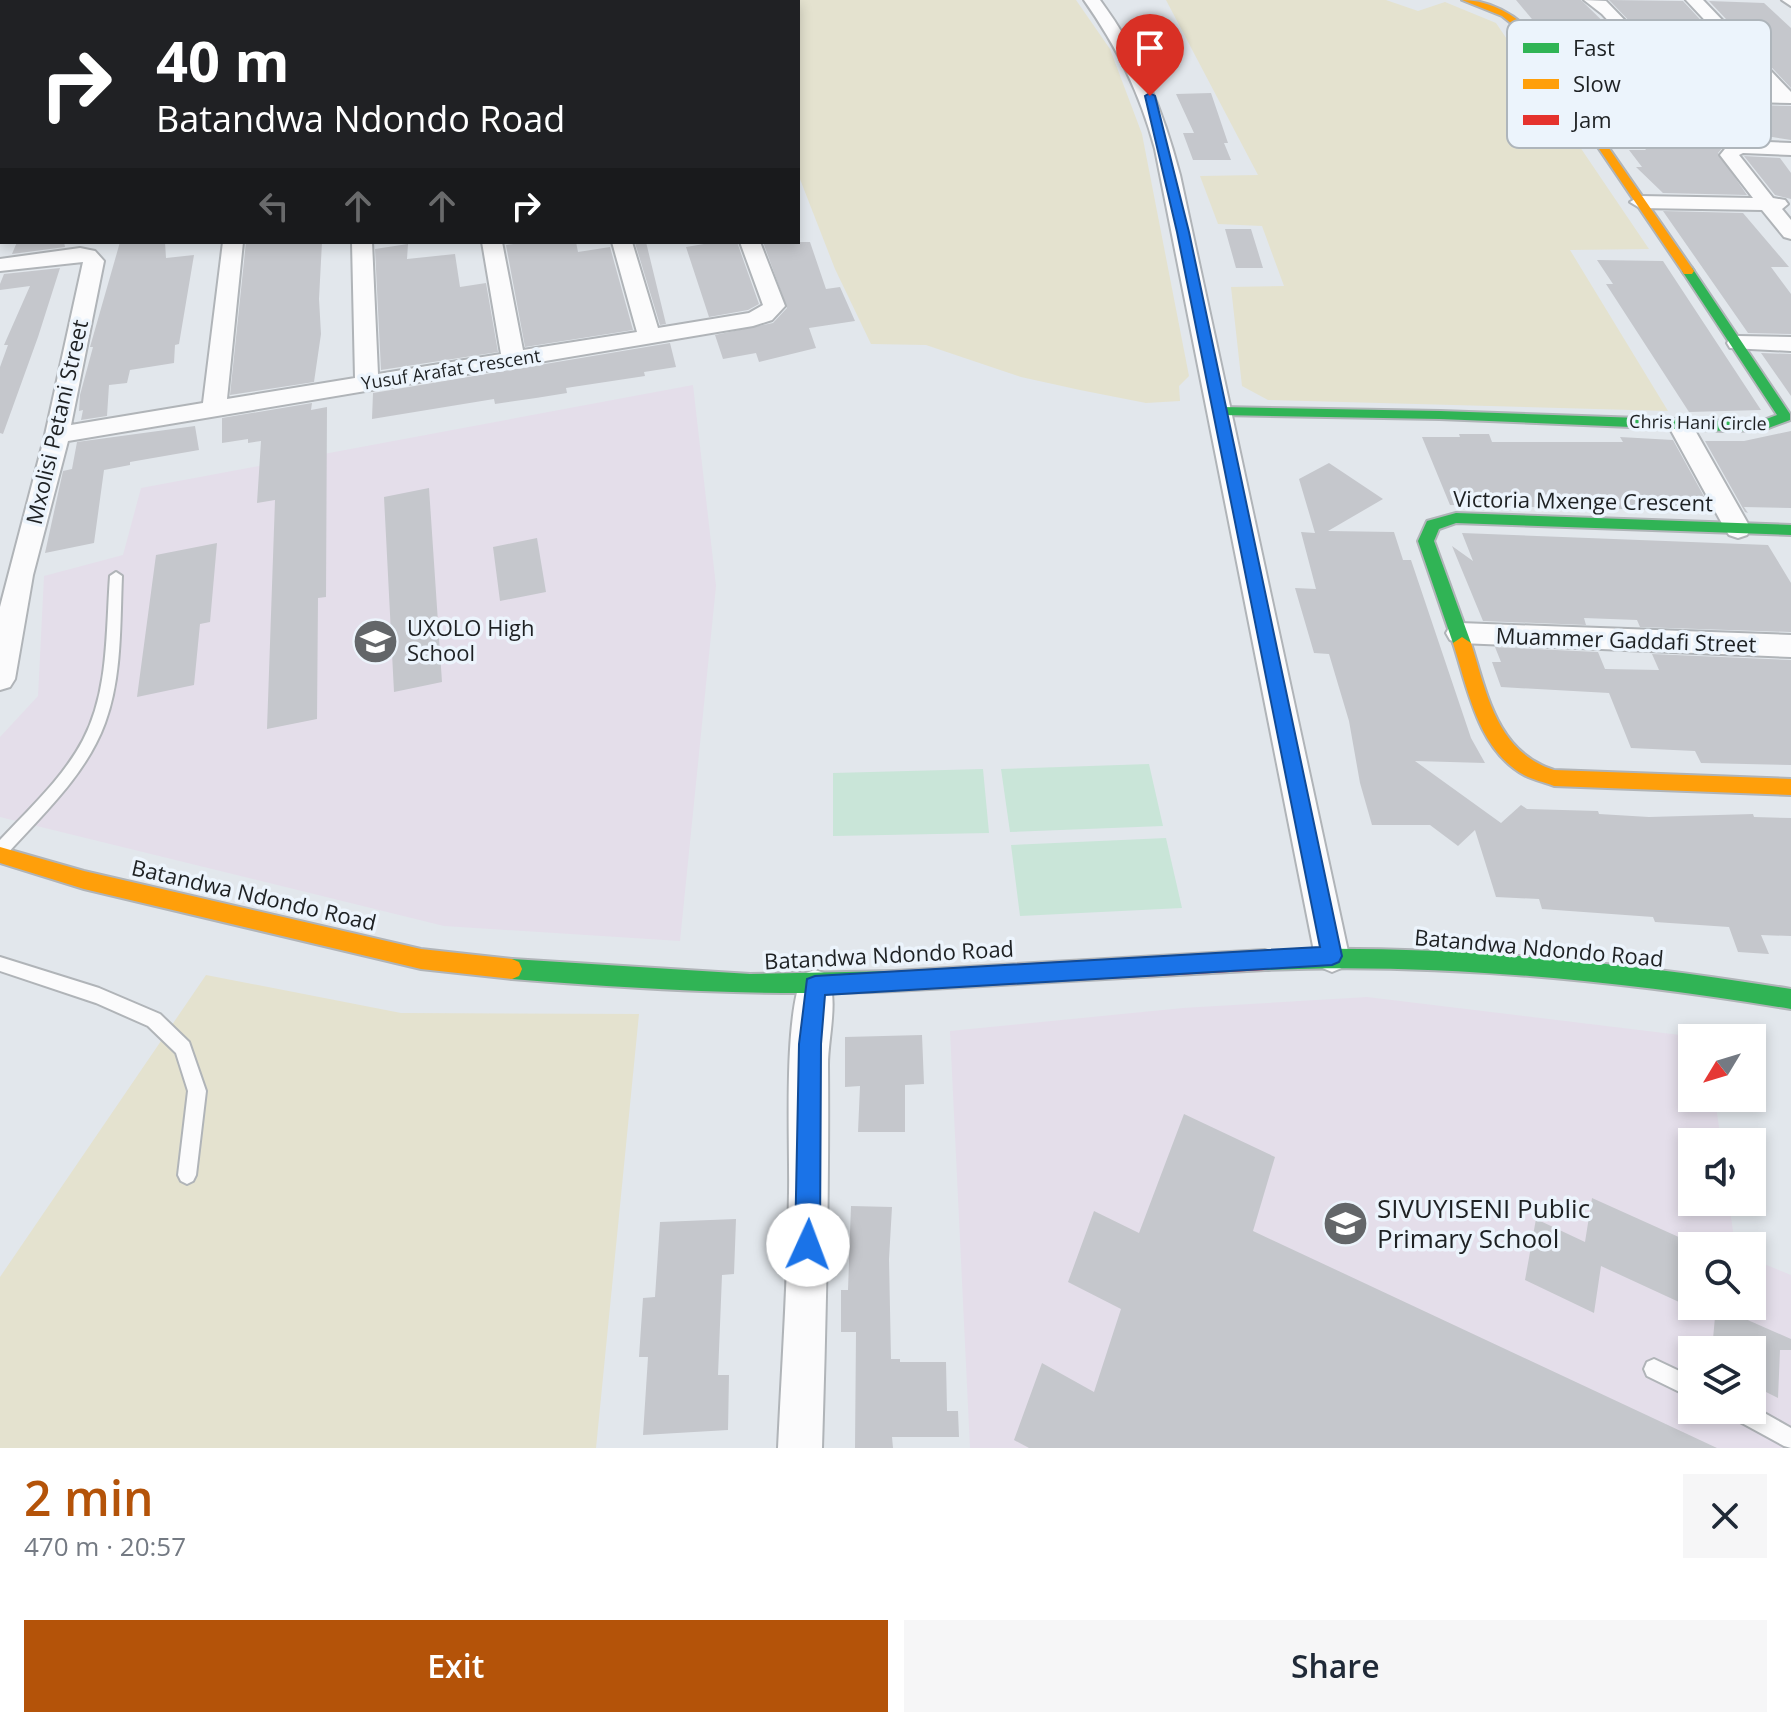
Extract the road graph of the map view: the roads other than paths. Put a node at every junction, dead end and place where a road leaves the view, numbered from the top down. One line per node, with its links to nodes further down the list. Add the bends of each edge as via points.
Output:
1 (1092, 0): 30 (street, via 1126,49 1154,106)
2 (1467, 0): 5 (street, Chris Hani Circle)
3 (1592, 0): 6 (street)
4 (1694, 0): 7 (street)
5 (1512, 20)
6 (1618, 20)
7 (1713, 20)
8 (1771, 80): 9 (street)
9 (1789, 98)
10 (1603, 148): 14 (street, Chris Hani Circle)
11 (1736, 148): 15 (street, via 1729,155)
12 (1767, 148): 13 (street)
13 (1791, 149)
14 (1640, 202): 15 (street); 25 (street, Chris Hani Circle)
15 (1767, 204): 16 (street); 17 (street)
16 (1791, 204)
17 (1791, 233)
18 (233, 244): 29 (street)
19 (362, 244): 28 (street)
20 (492, 244): 27 (street)
21 (623, 244): 24 (street)
22 (751, 244): 24 (street, Yusuf Arafat Crescent, via 773,298 771,311 753,319)
23 (0, 265): 32 (street, Mxolisi Petani Street, via 80,254 93,257)
24 (650, 337): 27 (street, Yusuf Arafat Crescent)
25 (1738, 343): 26 (street); 31 (street, Chris Hani Circle, via 1784,412 1782,421)
26 (1791, 344)
27 (513, 360): 28 (street, Yusuf Arafat Crescent)
28 (367, 383): 29 (street, Yusuf Arafat Crescent)
29 (214, 409): 32 (street, Yusuf Arafat Crescent)
30 (1221, 411): 31 (street, Chris Hani Circle); 42 (street)
31 (1680, 425): 33 (street)
32 (57, 435): 36 (street, Mxolisi Petani Street)
33 (1738, 529): 34 (street, Victoria Mxenge Crescent); 37 (street, Victoria Mxenge Crescent, via 1441,521 1426,541)
34 (1791, 530)
35 (116, 576): 41 (lane, via 107,672 90,742)
36 (10, 577): 39 (street, Mxolisi Petani Street)
37 (1460, 633): 38 (street, Muammer Gaddafi Street); 40 (street, Victoria Mxenge Crescent, via 1495,737 1525,771 1554,778)
38 (1791, 646)
39 (0, 679)
40 (1791, 787)
41 (0, 853): 44 (street, Batandwa Ndondo Road, via 84,880 421,959 678,982)
42 (1332, 956): 44 (street, Batandwa Ndondo Road); 45 (street, Batandwa Ndondo Road, via 1530,968)
43 (0, 964): 46 (lane, via 154,1020 183,1048 197,1091)
44 (815, 986): 51 (street)
45 (1791, 999)
46 (187, 1175)
47 (1654, 1369): 48 (lane)
48 (1678, 1381)
49 (1764, 1424): 50 (lane)
50 (1791, 1439)
51 (800, 1448)

